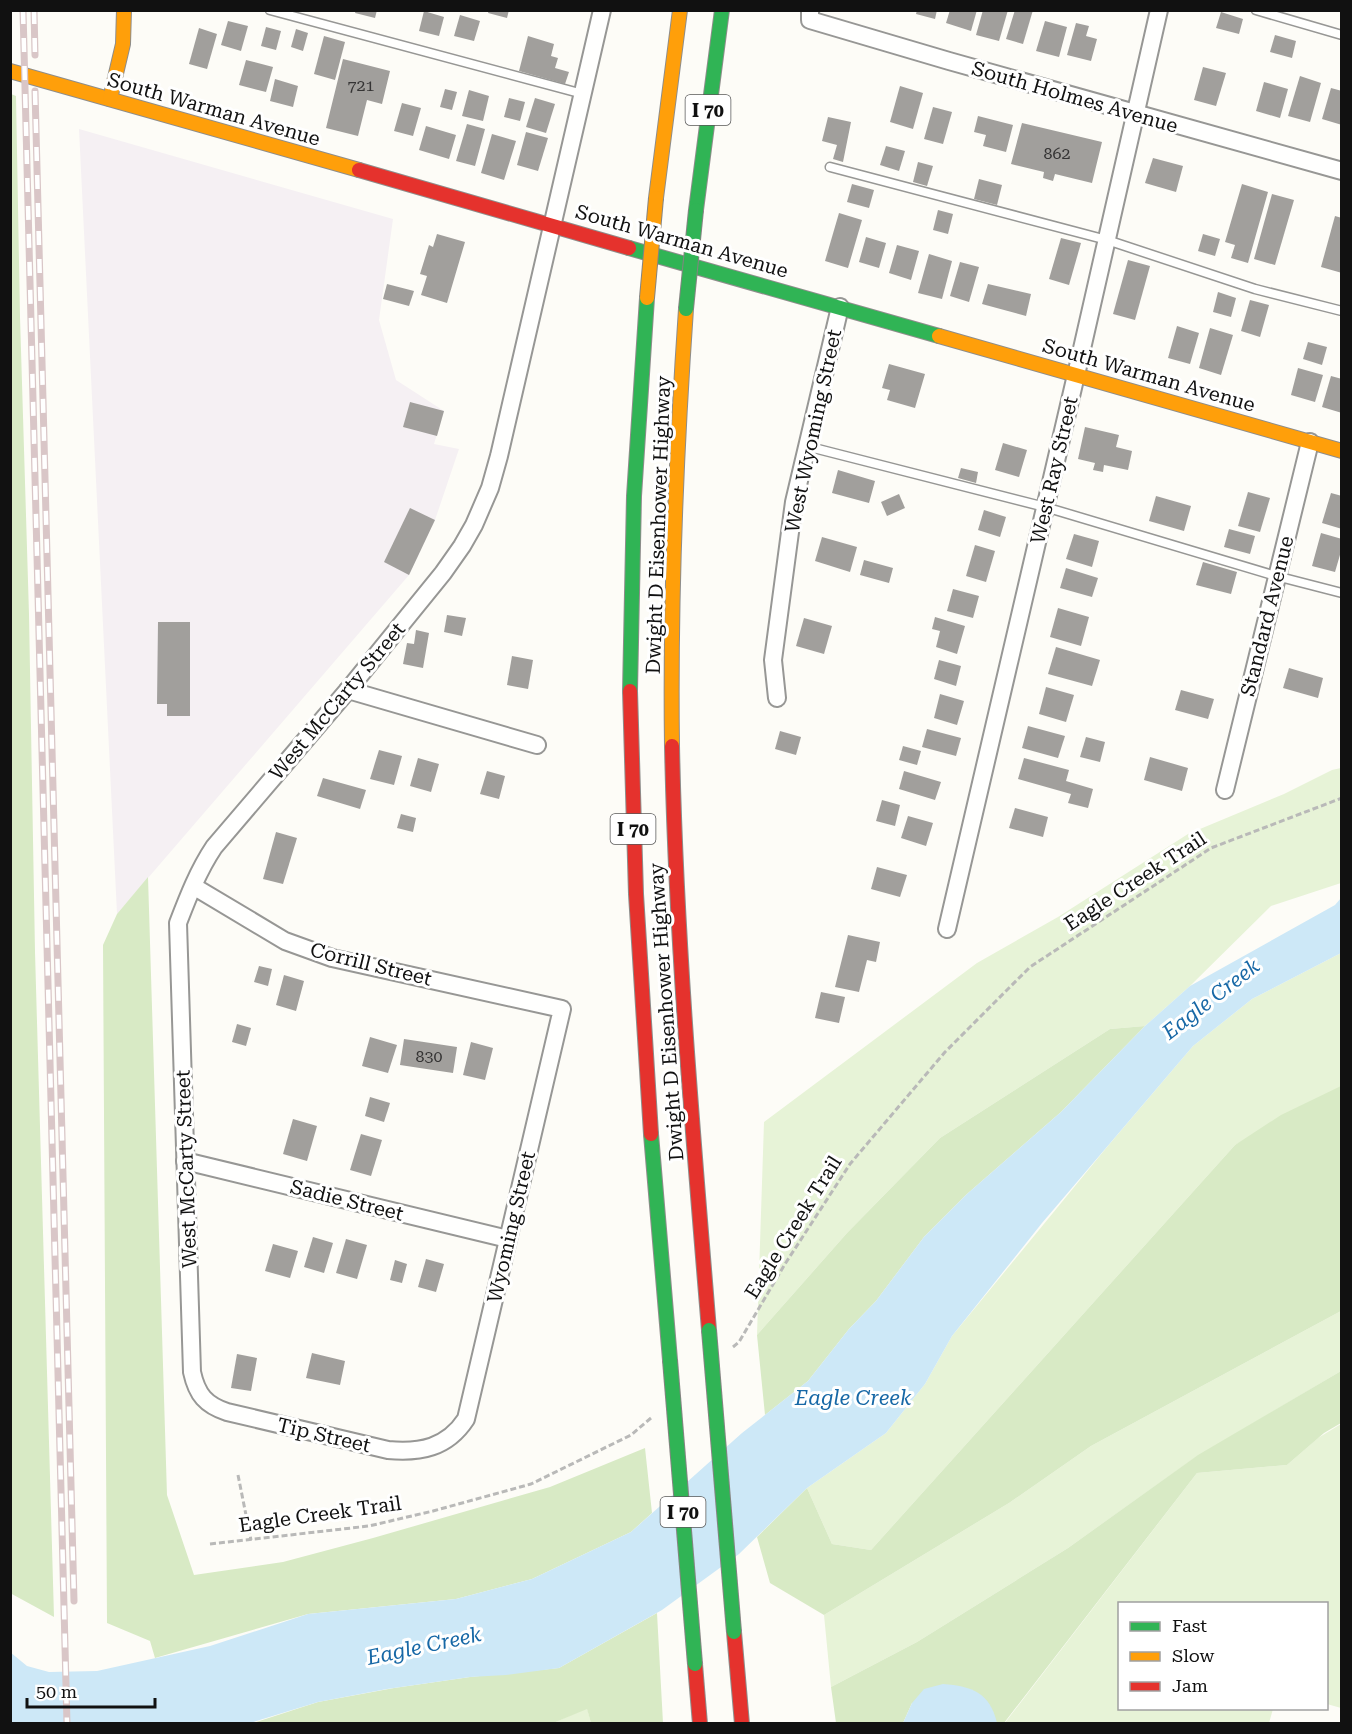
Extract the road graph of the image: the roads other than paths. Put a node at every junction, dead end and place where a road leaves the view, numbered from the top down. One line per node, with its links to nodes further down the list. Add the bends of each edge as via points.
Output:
1 (124, 10): 12 (main road, via 122,50)
2 (270, 10): 11 (lane)
3 (602, 10): 11 (street, West McCarty Street)
4 (680, 10): 38 (main road, Dwight D Eisenhower Highway / I 70, bridge, via 656,198 637,427 631,603 632,784 641,979)
5 (722, 10): 39 (main road, Dwight D Eisenhower Highway / I 70, bridge, via 696,210 677,458 673,797 682,991)
6 (1159, 10): 13 (street, West Ray Street)
7 (1256, 10): 9 (lane)
8 (810, 15): 13 (street, South Holmes Avenue, via 949,61)
9 (1341, 35)
10 (10, 71): 12 (main road, South Warman Avenue)
11 (583, 94): 16 (street, West McCarty Street)
12 (110, 99): 16 (main road, South Warman Avenue)
13 (1135, 113): 15 (street, South Holmes Avenue); 17 (street, West Ray Street)
14 (830, 167): 17 (lane)
15 (1341, 171)
16 (552, 225): 18 (main road, South Warman Avenue); 27 (street, West McCarty Street, via 499,456 484,503 443,573)
17 (1107, 240): 19 (lane, via 1255,289); 20 (street, West Ray Street)
18 (840, 307): 20 (main road, South Warman Avenue); 22 (street, West Wyoming Street)
19 (1341, 311)
20 (1076, 375): 21 (main road, South Warman Avenue); 24 (street, West Ray Street)
21 (1310, 442): 23 (main road, South Warman Avenue); 25 (street, Standard Avenue)
22 (807, 446): 24 (lane); 28 (street, West Wyoming Street, via 794,502 773,660)
23 (1341, 451)
24 (1045, 507): 25 (lane); 32 (street, West Ray Street)
25 (1276, 576): 26 (lane); 30 (street, Standard Avenue)
26 (1341, 593)
27 (348, 690): 29 (street); 31 (street, West McCarty Street, via 214,847)
28 (777, 698)
29 (537, 745)
30 (1225, 790)
31 (193, 886): 33 (street, Corrill Street, via 285,940 332,958); 34 (street, West McCarty Street, via 178,923)
32 (946, 929)
33 (562, 1009): 35 (street, Wyoming Street)
34 (185, 1161): 35 (street, Sadie Street); 36 (street, West McCarty Street, via 192,1372)
35 (508, 1239): 37 (street, Wyoming Street, via 466,1419 459,1431)
36 (203, 1398): 37 (street, Tip Street, via 214,1408 227,1412 388,1450 410,1452)
37 (447, 1439)
38 (700, 1724)
39 (742, 1724)

